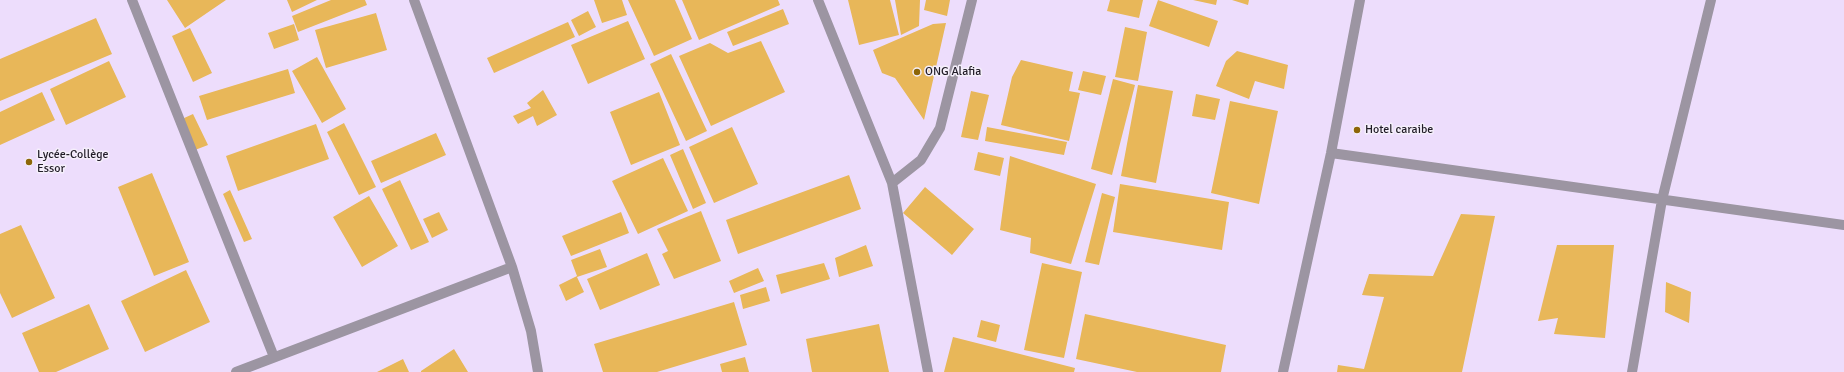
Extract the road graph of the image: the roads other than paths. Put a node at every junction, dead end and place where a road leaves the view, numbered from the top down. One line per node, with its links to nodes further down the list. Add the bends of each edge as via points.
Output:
1 (132, 0): 12 (street)
2 (414, 0): 11 (street)
3 (818, 0): 8 (street)
4 (972, 0): 8 (street, via 940,128 921,160)
5 (1360, 0): 7 (street)
6 (1711, 0): 9 (street)
7 (1331, 153): 9 (street); 16 (street)
8 (892, 183): 15 (street)
9 (1662, 200): 10 (street); 17 (street)
10 (1844, 225)
11 (512, 267): 12 (street); 14 (street, via 531,331)
12 (274, 357): 13 (street)
13 (236, 372)
14 (538, 372)
15 (928, 372)
16 (1283, 372)
17 (1632, 372)

